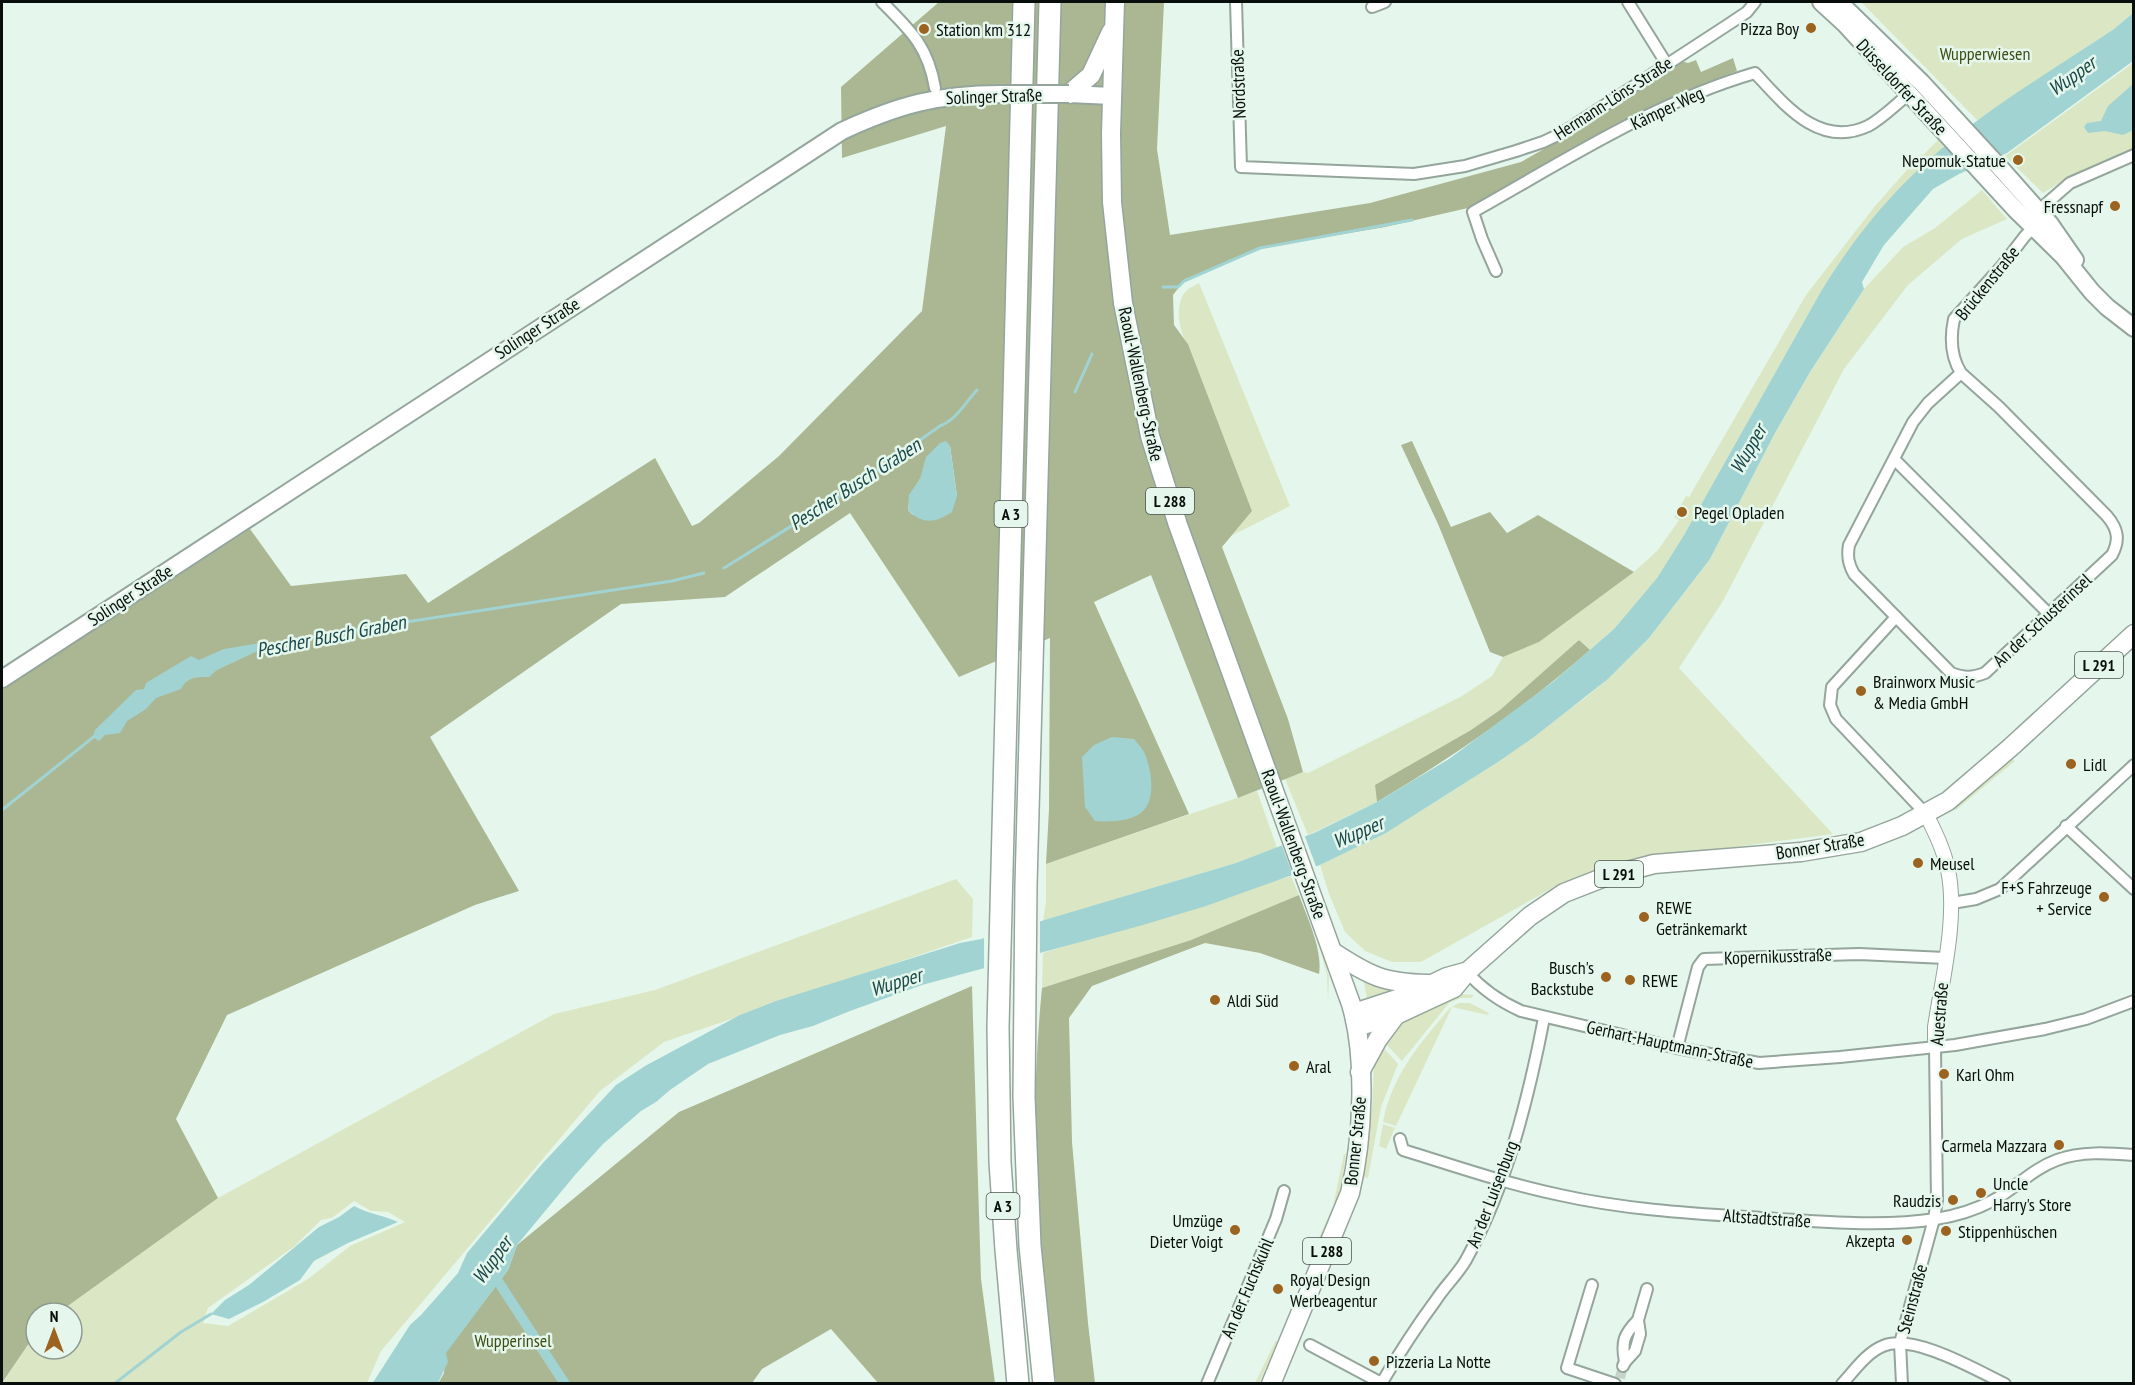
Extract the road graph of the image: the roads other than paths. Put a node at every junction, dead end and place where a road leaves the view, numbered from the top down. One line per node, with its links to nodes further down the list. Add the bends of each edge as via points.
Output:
1 (882, 2): 14 (street, via 926,54)
2 (1024, 2): 59 (highway, A 3, via 998,1027 1002,1184)
3 (1050, 2): 60 (highway, A 3, via 1024,1028 1030,1246)
4 (1115, 2): 12 (main road, Raoul-Wallenberg-Straße / L 288)
5 (1236, 2): 19 (street, Nordstraße)
6 (1385, 2): 11 (street)
7 (1628, 2): 13 (street)
8 (1755, 2): 13 (street, Hermann-Löns-Straße, via 1738,18)
9 (1821, 2): 15 (main road, Düsseldorfer Straße)
10 (1839, 2): 15 (main road, Düsseldorfer Straße)
11 (1372, 7)
12 (1114, 25): 16 (main road, via 1091,75); 17 (main road, Raoul-Wallenberg-Straße / L 288)
13 (1666, 63): 19 (street, Hermann-Löns-Straße, via 1554,137 1465,166 1414,174)
14 (935, 88)
15 (1915, 89): 20 (main road, Düsseldorfer Straße); 23 (street, Kämper Weg, via 1867,126 1842,131 1822,129 1803,120 1755,73 1695,94 1621,129 1473,212)
16 (1069, 94): 17 (main road, Solinger Straße); 31 (main road, Solinger Straße, bridge, via 936,98 897,107 842,130)
17 (1112, 96): 37 (main road, Raoul-Wallenberg-Straße / L 288, via 1116,246 1123,303 1150,436 1178,525)
18 (2133, 155): 21 (street, via 2070,183)
19 (1241, 167)
20 (1997, 177): 21 (main road, Düsseldorfer Straße); 22 (main road, Düsseldorfer Straße)
21 (2038, 211): 24 (main road, Düsseldorfer Straße, via 2064,241)
22 (2033, 228): 24 (main road, Düsseldorfer Straße); 26 (street, Brückenstraße, via 1954,320 1954,363)
23 (1496, 271)
24 (2082, 277): 25 (main road, Düsseldorfer Straße, via 2107,307)
25 (2133, 328)
26 (1962, 373): 27 (street, via 1913,422); 28 (street, An der Schusterinsel, via 2115,525 2118,535 2112,555)
27 (1895, 460): 28 (street); 29 (street, via 1847,554 1854,574)
28 (2049, 614): 29 (street, An der Schusterinsel, via 1985,673 1974,677 1951,673)
29 (1896, 617): 33 (street, via 1832,687 1830,705 1836,719)
30 (2133, 634): 33 (main road, Bonner Straße / L 291, via 2011,747 1948,801)
31 (2, 679)
32 (2133, 765): 34 (street)
33 (1926, 814): 36 (street, Auestraße, via 1943,851); 39 (main road, Bonner Straße / L 291, via 1861,842 1801,852 1654,864 1605,877 1564,893 1530,916)
34 (2066, 826): 35 (street); 36 (street, via 2000,889)
35 (2133, 889)
36 (1952, 903): 38 (street, Auestraße)
37 (1333, 952): 40 (main road, via 1378,978); 44 (main road, Bonner Straße / L 288)
38 (1945, 958): 45 (street, Auestraße); 46 (street, Kopernikusstraße, via 1859,954 1702,961)
39 (1467, 972): 40 (main road, Bonner Straße / L 291); 42 (main road, Bonner Straße / L 291, via 1454,988); 43 (street, Gerhart-Hauptmann-Straße, via 1511,1007)
40 (1433, 984): 44 (main road, Bonner Straße / L 291)
41 (2133, 1001): 45 (street, Gerhart-Hauptmann-Straße, via 2045,1029)
42 (1396, 1015): 44 (main road, Bonner Straße / L 291); 47 (main road)
43 (1544, 1018): 46 (street, Gerhart-Hauptmann-Straße); 50 (street, An der Luisenburg, via 1530,1086)
44 (1355, 1020): 47 (main road, Bonner Straße / L 288)
45 (1935, 1047): 46 (street, Gerhart-Hauptmann-Straße, via 1759,1063); 52 (street, Auestraße)
46 (1677, 1048)
47 (1360, 1072): 62 (main road, Bonner Straße / L 288, via 1357,1160 1350,1193)
48 (1400, 1139): 50 (street, Altstadtstraße, via 1403,1150)
49 (2133, 1155): 52 (street, Altstadtstraße, via 2073,1155 2039,1169 1992,1201)
50 (1500, 1180): 52 (street, Altstadtstraße, via 1576,1198 1656,1210 1856,1224); 63 (street, An der Luisenburg, via 1464,1263)
51 (1284, 1191): 61 (street, An der Fuchskuhl)
52 (1934, 1219): 55 (street, Steinstraße)
53 (1592, 1285): 58 (street, via 1567,1368)
54 (1647, 1289): 57 (street, via 1638,1320 1628,1331 1622,1348)
55 (1900, 1343): 64 (street, Steinstraße, via 1884,1345 1871,1353); 65 (street); 66 (street, via 1925,1347)
56 (1310, 1345): 63 (street)
57 (1624, 1364)
58 (1618, 1382)
59 (1018, 1383)
60 (1044, 1383)
61 (1207, 1383)
62 (1271, 1383)
63 (1382, 1383)
64 (1842, 1383)
65 (1902, 1383)
66 (2006, 1383)

